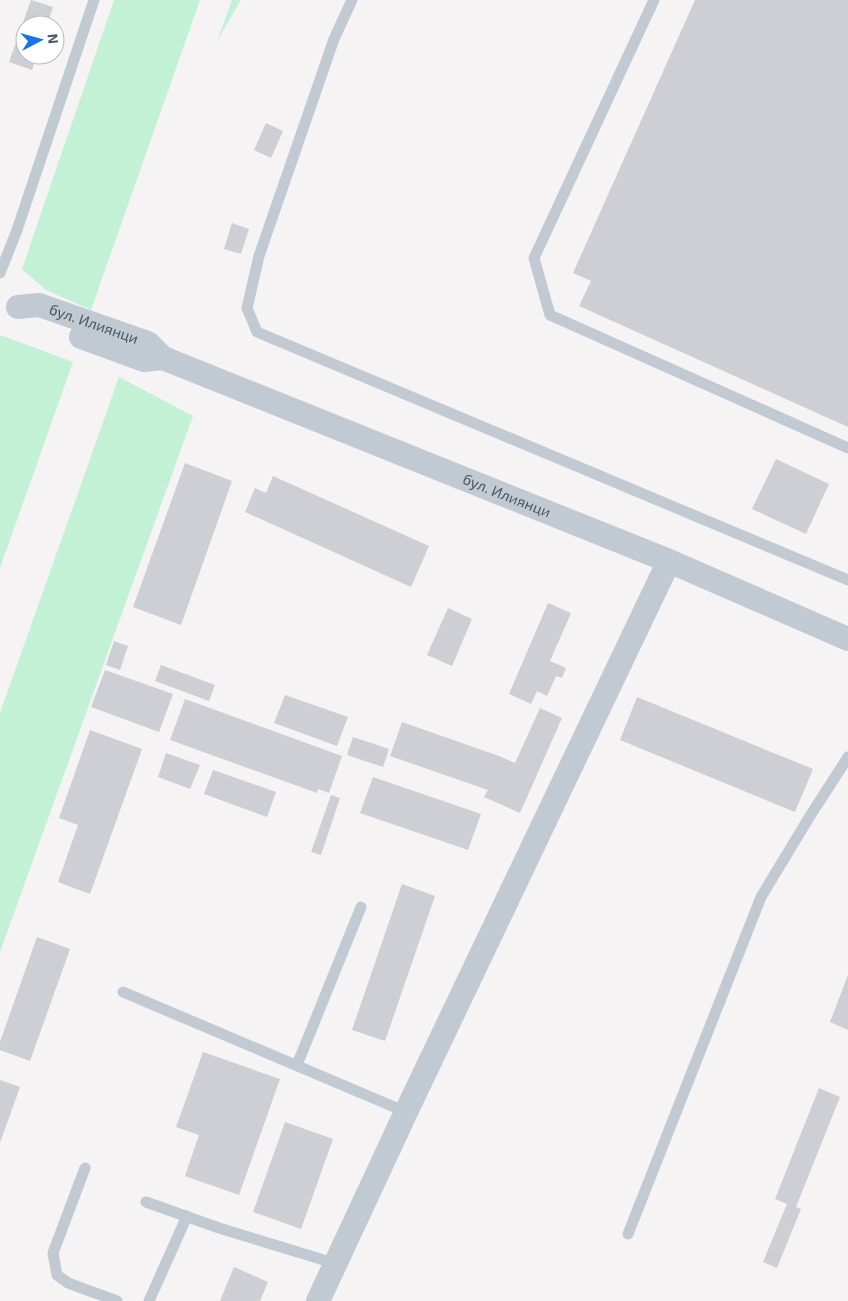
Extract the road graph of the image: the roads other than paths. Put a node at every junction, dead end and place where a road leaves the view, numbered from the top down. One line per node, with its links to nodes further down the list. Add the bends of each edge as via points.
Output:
1 (94, 0): 4 (lane)
2 (352, 0): 8 (lane, via 334,39 259,256 248,308 257,332)
3 (654, 0): 6 (lane, via 534,258 550,315)
4 (0, 273)
5 (9, 303): 7 (street, бул. Илиянци, via 35,320 144,360 163,358)
6 (848, 448)
7 (669, 561): 9 (street, бул. Илиянци); 14 (street)
8 (848, 580)
9 (848, 639)
10 (848, 757): 18 (lane, via 761,897)
11 (361, 907): 13 (lane)
12 (122, 992): 13 (lane)
13 (297, 1064): 14 (lane)
14 (406, 1112): 19 (street)
15 (85, 1168): 20 (lane, via 53,1253 57,1275 68,1283)
16 (146, 1202): 17 (lane)
17 (187, 1216): 19 (lane); 21 (lane)
18 (628, 1234)
19 (337, 1264): 22 (street)
20 (117, 1301)
21 (149, 1301)
22 (318, 1301)

